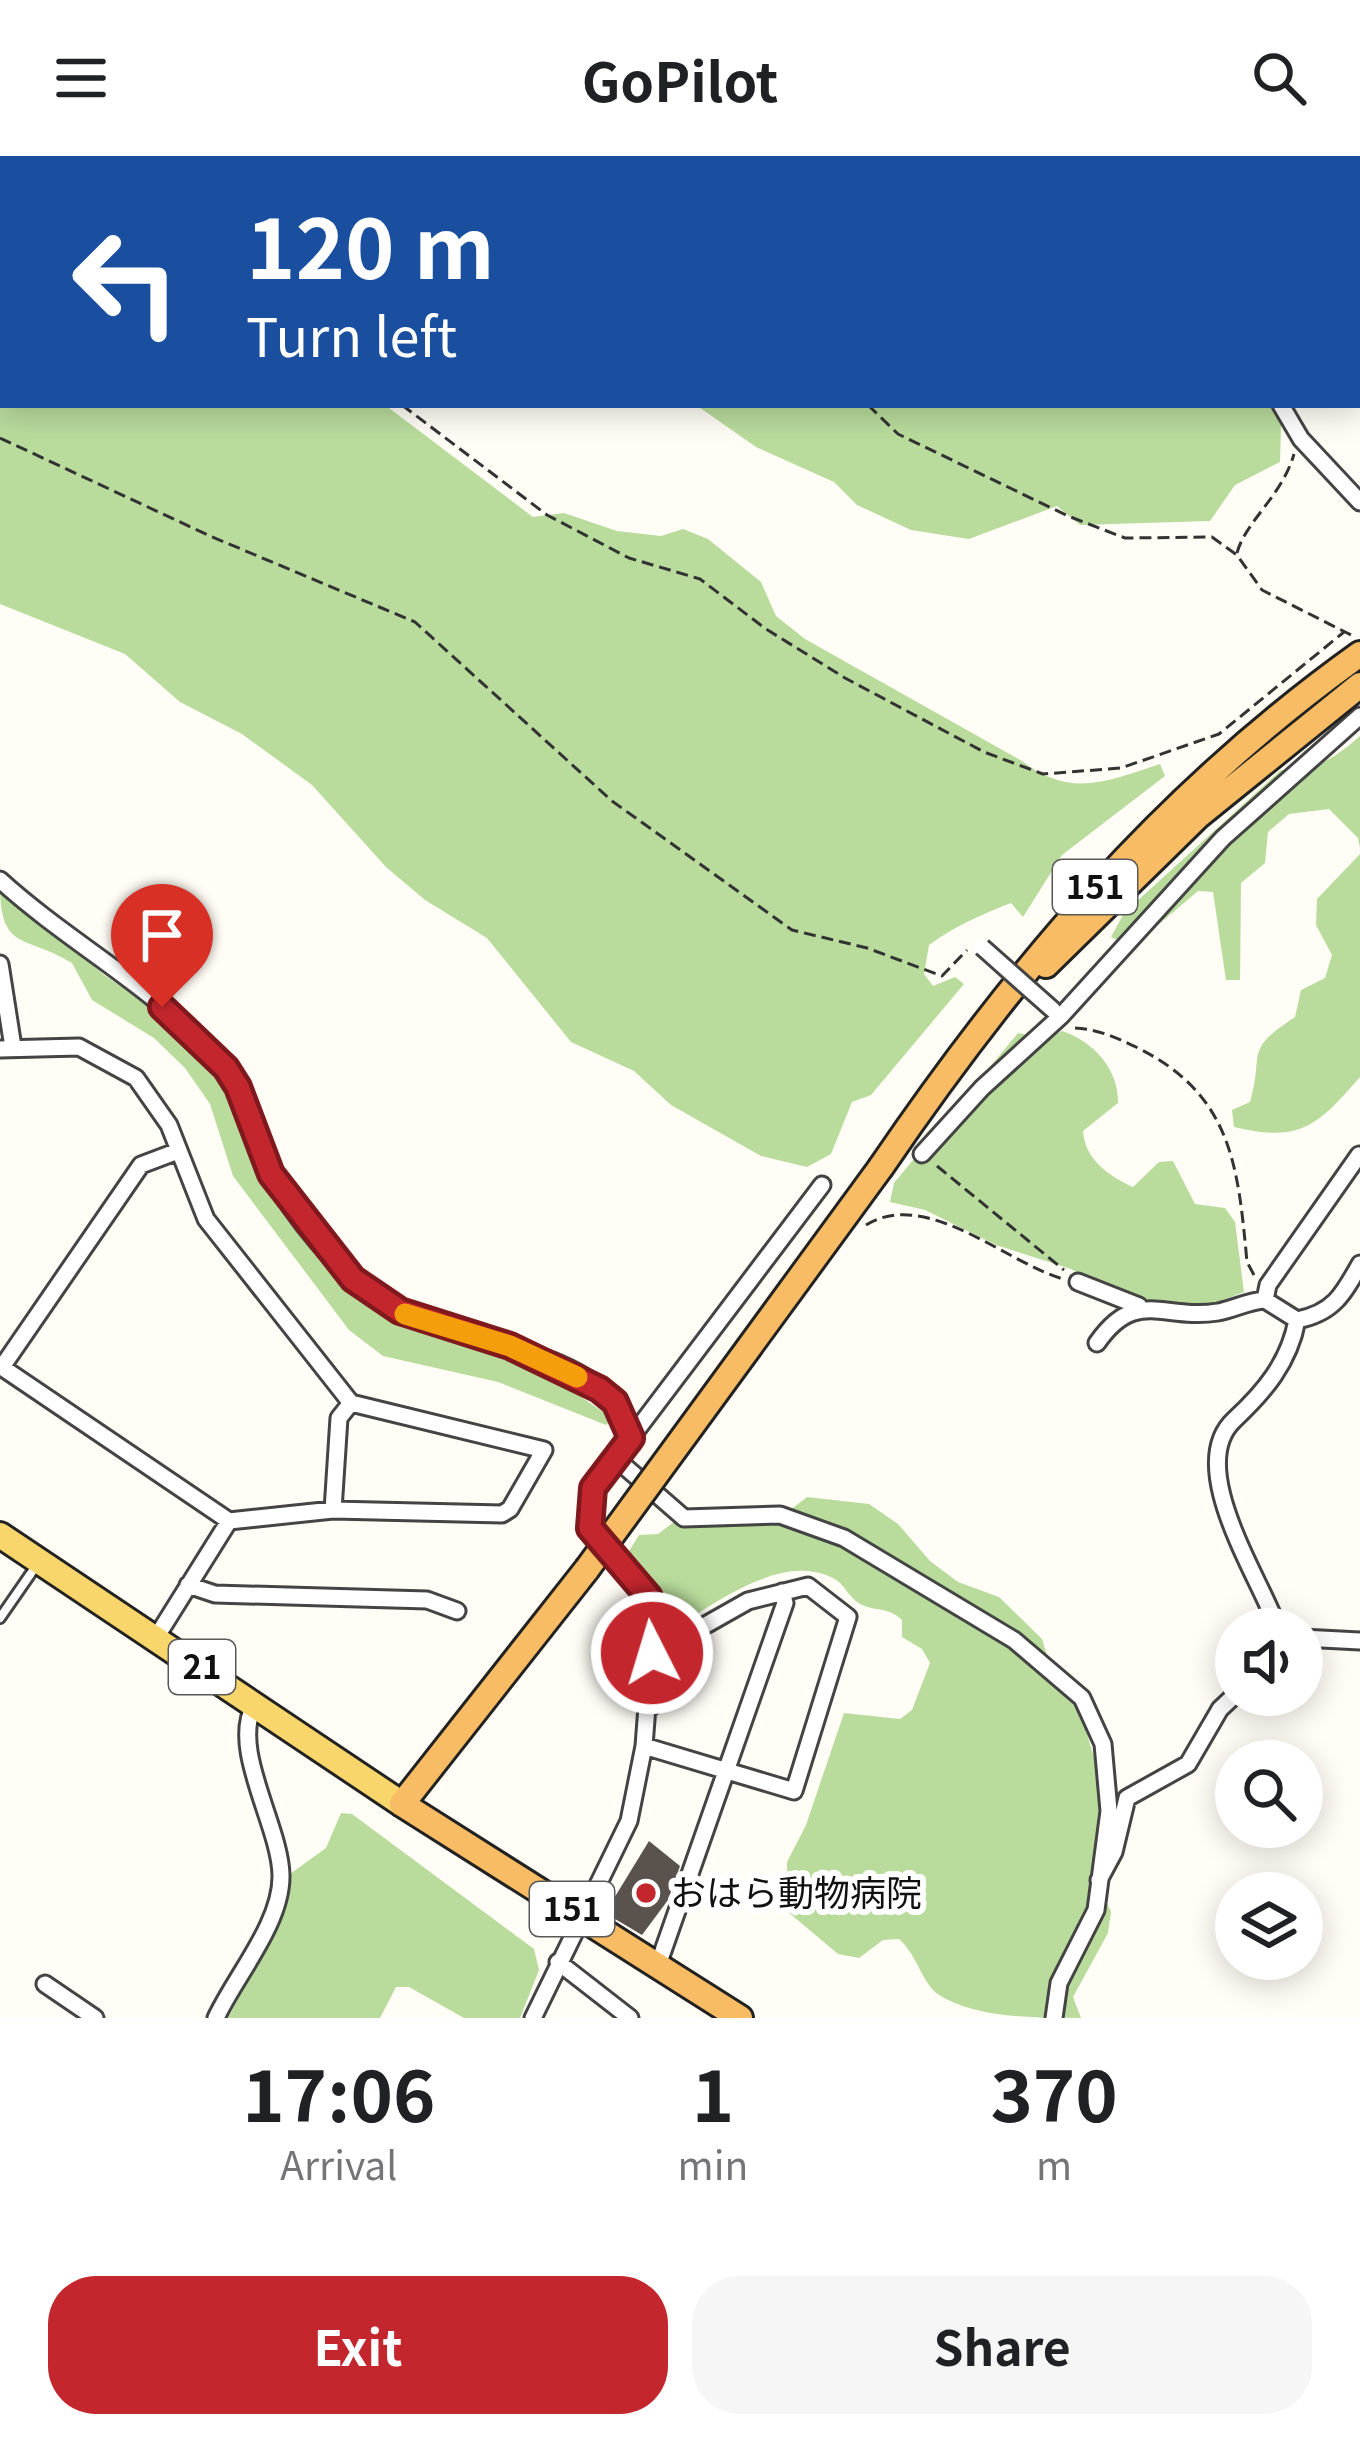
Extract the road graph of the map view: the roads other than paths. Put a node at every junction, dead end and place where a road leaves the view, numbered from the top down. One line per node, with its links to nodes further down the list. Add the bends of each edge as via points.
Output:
1 (1283, 408): 2 (street)
2 (1360, 502)
3 (1360, 654): 15 (highway, 151, via 1236,747 1127,851 969,1037)
4 (1360, 685): 15 (highway, 151, via 1198,816 1048,962)
5 (1360, 716): 9 (street, via 1223,838)
6 (0, 880): 25 (street, via 211,1050 238,1087 271,1174 353,1279 400,1311 510,1346 599,1389 615,1402)
7 (982, 947): 9 (street, bridge)
8 (0, 964): 11 (street)
9 (1057, 1013): 10 (street); 13 (street)
10 (1076, 1028)
11 (7, 1048): 12 (street, via 79,1047 104,1057 154,1097)
12 (178, 1150): 23 (street, via 141,1166); 24 (street, via 206,1219)
13 (922, 1154)
14 (1358, 1154): 19 (street)
15 (881, 1167): 44 (highway, 151, bridge)
16 (822, 1185): 25 (street)
17 (1360, 1264): 21 (street, via 1334,1307)
18 (1078, 1282): 20 (street)
19 (1260, 1300): 20 (street, via 1193,1314); 21 (street)
20 (1139, 1306): 22 (street)
21 (1297, 1320): 33 (street, via 1266,1390 1228,1425 1218,1467 1218,1492)
22 (1096, 1343)
23 (1, 1366): 28 (street)
24 (351, 1403): 27 (street, via 339,1418); 27 (street, via 544,1450 502,1514)
25 (631, 1438): 26 (street)
26 (615, 1458): 40 (street, via 593,1488 590,1528 649,1597); 45 (street, via 684,1518 780,1515 844,1538 1056,1674 1082,1698 1103,1744 1109,1810)
27 (333, 1510): 28 (street)
28 (229, 1521): 31 (street)
29 (0, 1535): 30 (main road, 21)
30 (40, 1560): 35 (lane); 36 (main road, 21)
31 (188, 1585): 34 (street, via 215,1594 427,1600); 36 (street)
32 (782, 1592): 40 (street, via 718,1613 695,1631); 43 (street, via 785,1603); 43 (street, via 808,1586 850,1624 794,1792)
33 (1268, 1608)
34 (457, 1611)
35 (0, 1618)
36 (157, 1636): 39 (main road, 21)
37 (1323, 1639): 38 (street)
38 (1360, 1641)
39 (255, 1704): 44 (main road, 21); 51 (street, via 245,1726 280,1886)
40 (648, 1708): 42 (street)
41 (1216, 1716): 45 (street, via 1188,1764 1127,1798)
42 (644, 1746): 43 (street); 46 (street, via 629,1821)
43 (728, 1771): 48 (street)
44 (402, 1804): 46 (highway, 151)
45 (1097, 1882): 55 (street, via 1096,1910 1059,1983)
46 (582, 1915): 47 (street); 48 (highway, 151)
47 (558, 1962): 52 (street); 53 (street)
48 (658, 1965): 54 (highway, 151)
49 (45, 1984): 50 (street)
50 (94, 2018)
51 (216, 2018)
52 (533, 2018)
53 (630, 2018)
54 (740, 2018)
55 (1054, 2018)

